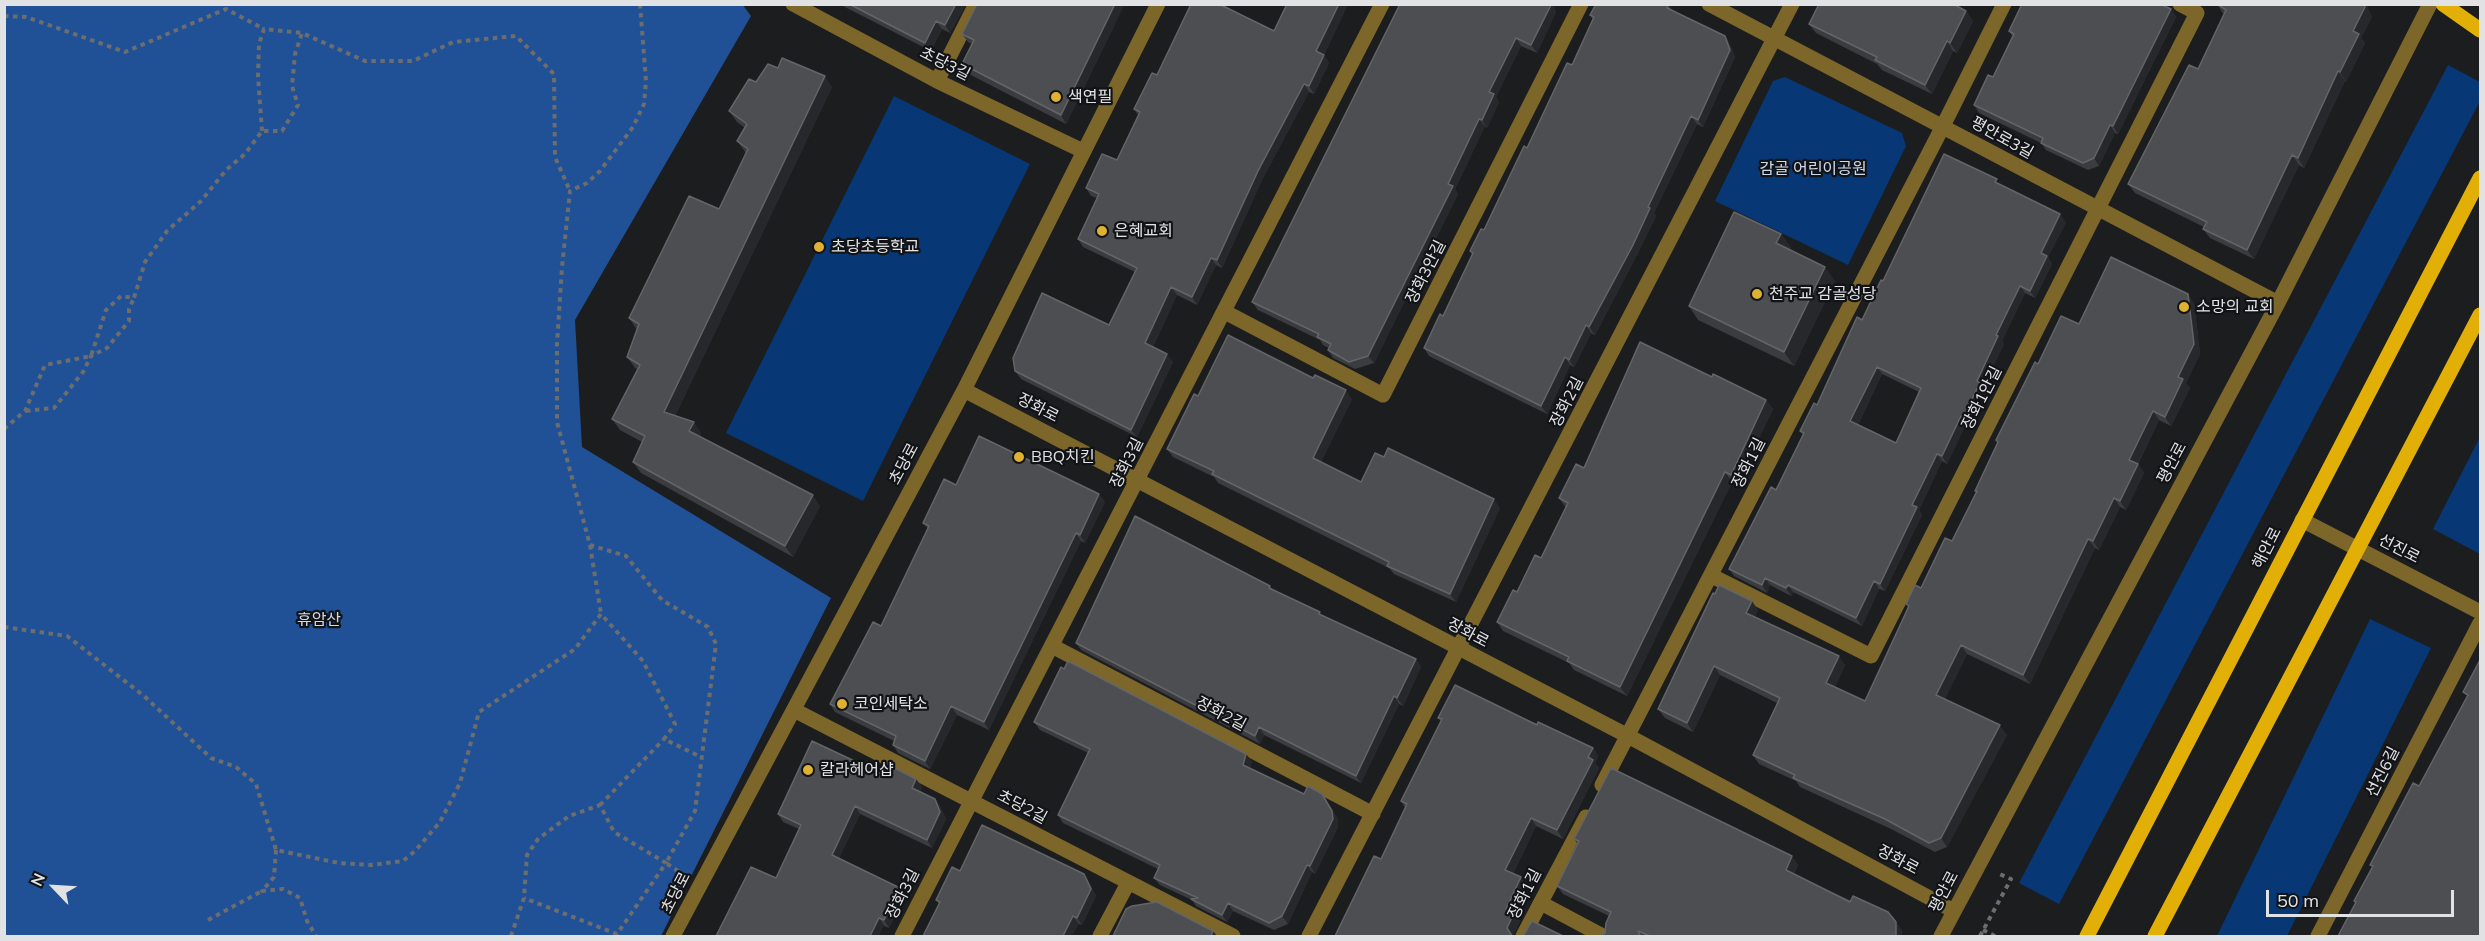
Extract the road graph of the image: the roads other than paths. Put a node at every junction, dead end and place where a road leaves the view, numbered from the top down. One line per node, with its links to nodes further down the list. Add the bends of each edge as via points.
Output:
1 (793, 4): 12 (street, 초당3길)
2 (976, 4): 15 (street)
3 (1158, 4): 17 (street, 초당로)
4 (1382, 4): 21 (street, 장화3길)
5 (1581, 4): 21 (street, 장화3안길, via 1383,395)
6 (1709, 4): 14 (street, 평안로3길)
7 (1792, 4): 14 (street, 장화2길)
8 (2004, 4): 16 (street, 장화1길)
9 (2180, 4): 19 (street, 장화1안길, via 2197,13)
10 (2430, 4): 20 (street, 평안로)
11 (2443, 4): 13 (main road)
12 (811, 9): 15 (street, 초당3길)
13 (2481, 30)
14 (1774, 38): 16 (street, 평안로3길); 31 (street, 장화2길)
15 (937, 81): 17 (street, 초당3길)
16 (1943, 126): 19 (street, 평안로3길); 27 (street, 장화1길)
17 (1083, 151): 23 (street, 초당로)
18 (2481, 178): 25 (main road, 해안로)
19 (2097, 210): 20 (street, 평안로3길); 27 (street, 장화1안길, via 1871,656)
20 (2278, 303): 38 (street, 평안로)
21 (1225, 312): 24 (street, 장화3길)
22 (2481, 315): 26 (main road)
23 (964, 390): 24 (street, 장화로); 32 (street, 초당로)
24 (1138, 480): 30 (street, 장화3길); 31 (street, 장화로)
25 (2302, 519): 26 (street, 선진로); 47 (main road, 해안로)
26 (2359, 549): 28 (street, 선진로); 48 (main road)
27 (1712, 576): 33 (street, 장화1길)
28 (2481, 612)
29 (2481, 623): 49 (street, 선진6길)
30 (1052, 646): 34 (street, 장화3길); 35 (street, 장화2길)
31 (1458, 648): 33 (street, 장화로); 35 (street, 장화2길)
32 (794, 711): 34 (street, 초당2길); 39 (street, 초당로)
33 (1628, 736): 37 (street, 장화1길); 38 (street, 장화로)
34 (971, 801): 36 (street, 초당2길); 40 (street, 장화3길)
35 (1373, 814): 43 (street, 장화2길)
36 (1128, 883): 41 (street); 42 (street, 초당2길)
37 (1540, 903): 44 (street, 장화1길); 45 (street)
38 (1954, 911): 46 (street, 평안로)
39 (674, 936)
40 (902, 936)
41 (1100, 936)
42 (1233, 936)
43 (1309, 936)
44 (1523, 936)
45 (1603, 936)
46 (1941, 936)
47 (2087, 936)
48 (2155, 936)
49 (2318, 936)

